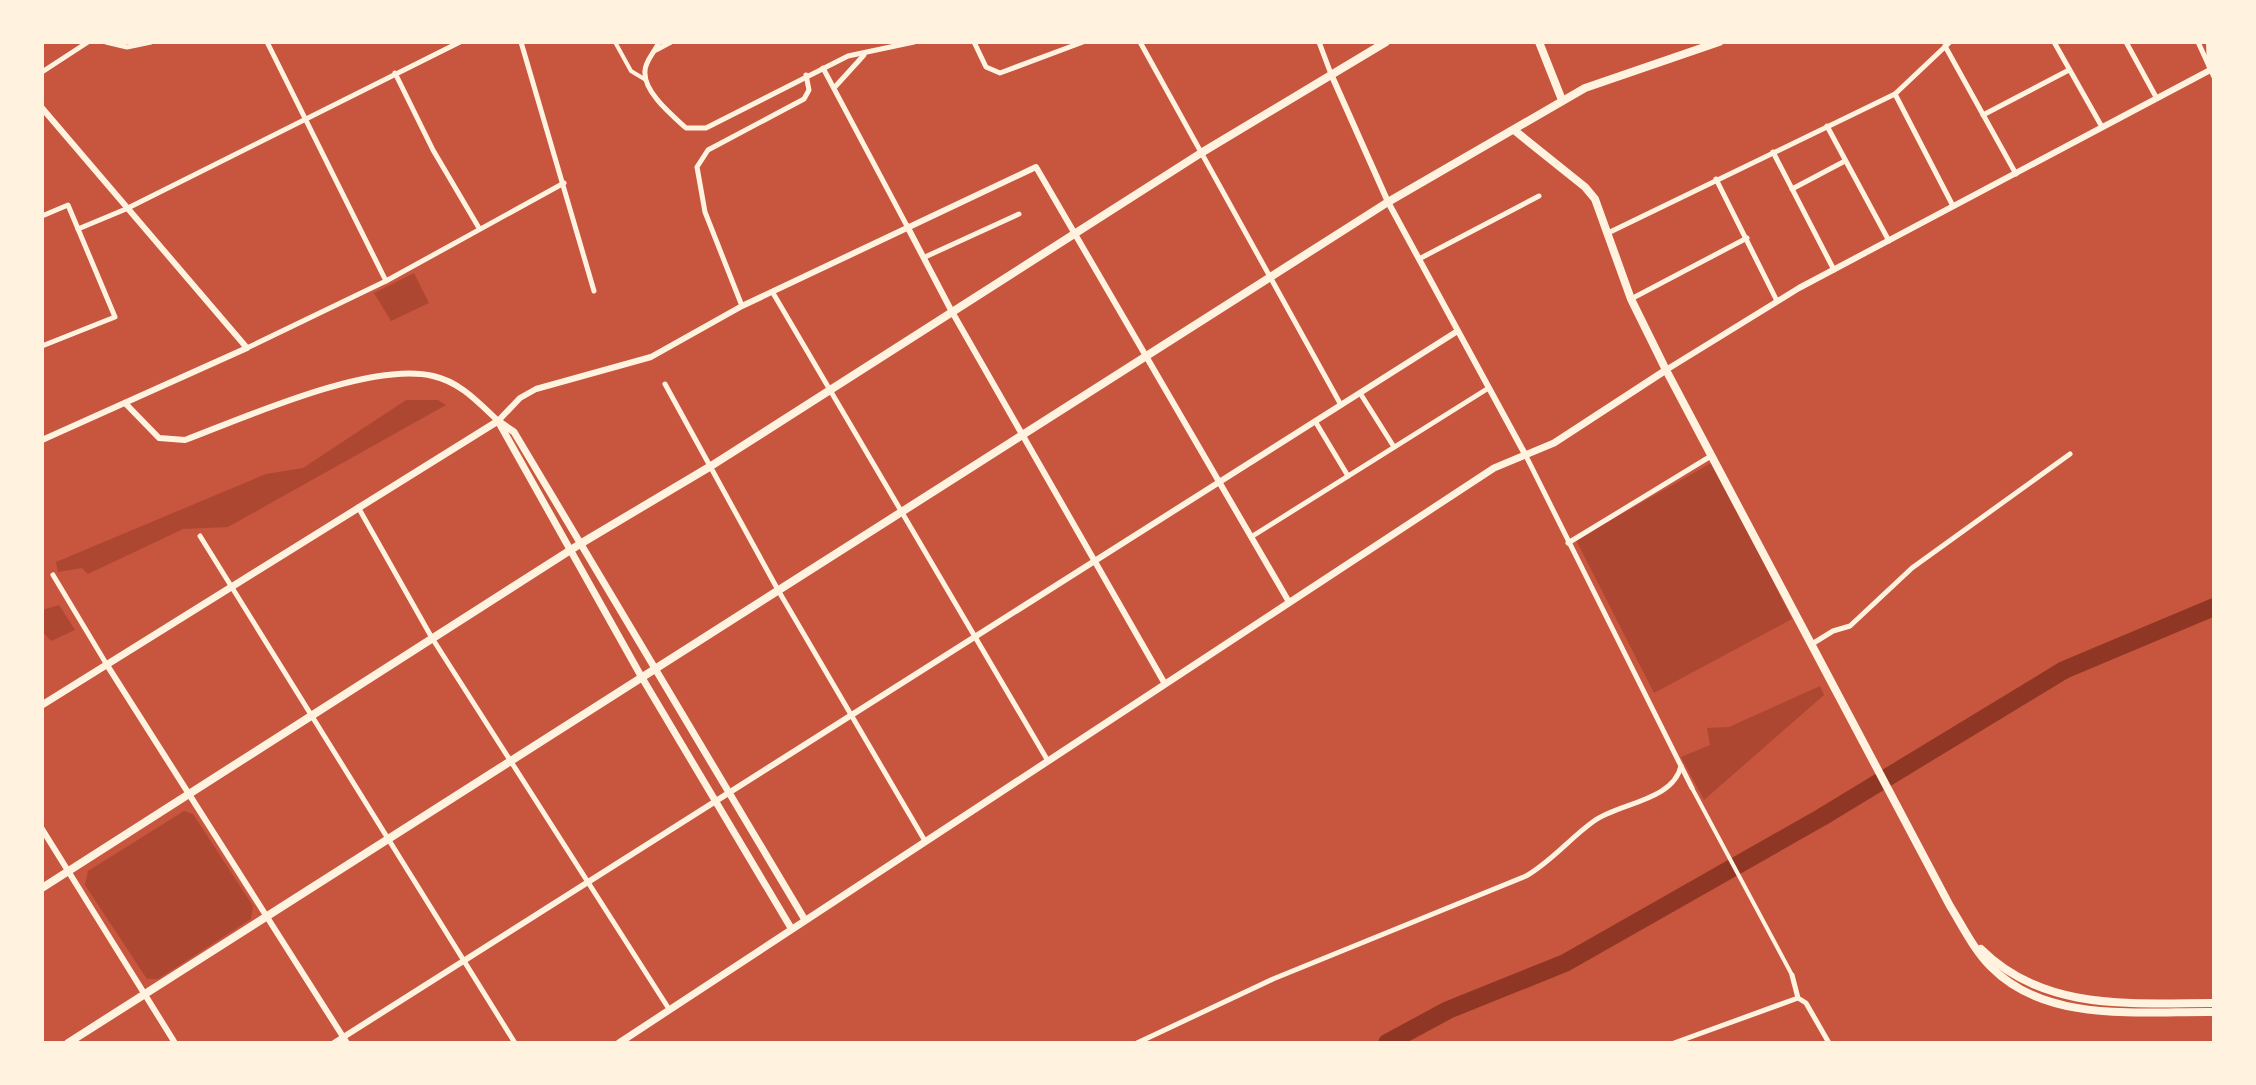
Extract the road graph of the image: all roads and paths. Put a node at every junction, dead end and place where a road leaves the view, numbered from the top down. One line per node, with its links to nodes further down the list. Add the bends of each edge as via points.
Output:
1 (88, 42): 27 (street)
2 (106, 42): 3 (street, via 127,47)
3 (151, 42)
4 (267, 42): 40 (street)
5 (460, 42): 29 (street)
6 (521, 42): 49 (street)
7 (615, 42): 32 (street, via 631,71)
8 (659, 42): 23 (street)
9 (671, 42): 23 (street)
10 (914, 42): 24 (street)
11 (974, 42): 12 (street, via 992,72 1008,71)
12 (1083, 42)
13 (1140, 42): 45 (street)
14 (1319, 42): 30 (street)
15 (1386, 42): 30 (main road)
16 (1539, 42): 36 (main road)
17 (1719, 42): 36 (main road, via 1626,71)
18 (2054, 42): 26 (street)
19 (2126, 42): 35 (street)
20 (2198, 42): 28 (street)
21 (2209, 42): 28 (street)
22 (1948, 44): 34 (street); 38 (street)
23 (655, 51): 32 (street, via 647,63)
24 (864, 55): 25 (street); 33 (street)
25 (823, 68): 31 (street); 33 (street)
26 (2069, 70): 38 (street); 42 (street)
27 (42, 72)
28 (2213, 72): 35 (street)
29 (395, 73): 40 (street); 58 (street)
30 (1331, 74): 45 (main road); 52 (street)
31 (806, 75): 32 (street, via 695,129 686,128 670,113); 73 (street, via 809,90 804,99 708,150 697,167 705,212)
32 (646, 80)
33 (834, 88): 57 (street)
34 (1895, 94): 41 (street); 53 (street)
35 (2156, 97): 42 (street)
36 (1562, 100): 43 (main road)
37 (42, 108): 39 (street)
38 (1983, 115): 47 (street)
39 (45, 117): 54 (street)
40 (305, 117): 54 (street); 68 (street)
41 (1827, 126): 44 (street); 46 (street)
42 (2103, 128): 47 (street)
43 (1514, 130): 52 (main road); 61 (main road, via 1585,187)
44 (1773, 152): 48 (street); 50 (street)
45 (1201, 153): 60 (main road); 67 (street)
46 (1845, 161): 50 (street); 63 (street)
47 (2016, 175): 53 (street)
48 (1716, 179): 61 (street); 62 (street)
49 (564, 183): 58 (street); 69 (street)
50 (1792, 189): 66 (street)
51 (1539, 196): 65 (street)
52 (1388, 202): 65 (street); 67 (main road)
53 (1954, 208): 63 (street)
54 (126, 209): 59 (street); 78 (street)
55 (1019, 214): 64 (street)
56 (42, 216): 59 (street, via 68,205)
57 (907, 226): 60 (street, via 1036,167); 64 (street); 70 (street)
58 (479, 228): 68 (street)
59 (78, 229): 77 (street, via 115,317)
60 (1076, 233): 74 (main road); 79 (street)
61 (1608, 233): 71 (main road)
62 (1747, 238): 71 (street); 72 (street)
63 (1890, 242): 66 (street)
64 (925, 257): 74 (street)
65 (1419, 259): 75 (street)
66 (1834, 270): 72 (street)
67 (1268, 277): 79 (main road); 86 (street)
68 (386, 281): 78 (street)
69 (594, 291)
70 (773, 293): 73 (street); 82 (street)
71 (1631, 299): 80 (main road)
72 (1777, 301): 80 (street)
73 (742, 306): 87 (street, via 651,357 536,389)
74 (951, 310): 82 (main road); 89 (street)
75 (1456, 332): 83 (street); 84 (street)
76 (42, 334): 77 (street)
77 (44, 345)
78 (247, 348): 85 (street)
79 (1145, 354): 89 (main road); 97 (street)
80 (1666, 370): 93 (main road); 94 (main road)
81 (665, 384): 95 (street)
82 (828, 389): 95 (main road); 99 (street)
83 (1487, 389): 91 (street); 94 (street)
84 (1360, 393): 86 (street); 91 (street)
85 (125, 403): 87 (street, via 159,438 185,440 332,386 404,374 432,376 461,387); 90 (street)
86 (1341, 405): 88 (street)
87 (498, 421): 98 (main road); 103 (main road, via 514,432); 104 (main road)
88 (1315, 421): 96 (street); 97 (street)
89 (1022, 433): 99 (main road); 105 (street)
90 (42, 440)
91 (1394, 447): 96 (street)
92 (2070, 454): 112 (street, via 1912,568 1850,626)
93 (1712, 455): 102 (street); 112 (main road)
94 (1526, 456): 102 (street); 109 (main road, via 1494,468)
95 (711, 466): 103 (main road); 108 (street)
96 (1348, 476): 101 (street)
97 (1218, 481): 101 (street); 105 (street)
98 (358, 507): 107 (main road); 111 (street)
99 (899, 512): 108 (main road); 110 (street)
100 (200, 536): 107 (street)
101 (1251, 537): 109 (street)
102 (1568, 543): 122 (street)
103 (580, 544): 104 (main road); 114 (main road)
104 (570, 550): 111 (main road); 115 (main road)
105 (1094, 560): 110 (street); 116 (street)
106 (53, 575): 113 (street)
107 (229, 588): 113 (main road); 119 (street)
108 (778, 590): 114 (main road); 118 (street)
109 (1289, 602): 116 (main road)
110 (973, 637): 118 (street); 121 (street)
111 (432, 638): 119 (main road); 120 (street)
112 (1812, 644): 136 (main road)
113 (107, 665): 117 (main road); 125 (street)
114 (653, 669): 115 (main road); 124 (main road)
115 (641, 676): 120 (main road); 126 (main road)
116 (1165, 684): 121 (main road)
117 (42, 705)
118 (851, 714): 124 (street); 129 (street)
119 (310, 717): 125 (main road); 128 (street)
120 (510, 760): 128 (main road); 131 (street)
121 (1048, 761): 129 (main road)
122 (1681, 766): 123 (street); 150 (street, via 1675,780 1661,791 1594,821 1526,876 1302,966)
123 (1692, 788): 138 (street)
124 (728, 792): 126 (street); 134 (main road)
125 (189, 794): 130 (main road); 133 (street)
126 (716, 799): 131 (street); 135 (main road)
127 (42, 829): 130 (street)
128 (387, 839): 133 (main road); 137 (street)
129 (925, 841): 134 (main road)
130 (70, 871): 132 (main road); 139 (street)
131 (587, 882): 137 (street); 142 (street)
132 (42, 888)
133 (267, 916): 139 (main road); 144 (street)
134 (805, 920): 135 (main road)
135 (791, 928): 142 (main road)
136 (1964, 928): 141 (main road, via 1991,959 2013,974 2064,996 2108,1003); 143 (main road, via 1999,975 2046,1000 2110,1011)
137 (463, 960): 144 (street); 148 (street)
138 (1792, 975): 140 (street)
139 (145, 994): 145 (main road); 146 (street)
140 (1798, 998): 151 (street); 152 (street)
141 (2214, 1003)
142 (669, 1009): 149 (main road)
143 (2214, 1012)
144 (345, 1040): 147 (street)
145 (68, 1043)
146 (175, 1043)
147 (334, 1043)
148 (515, 1043)
149 (619, 1043)
150 (1137, 1043)
151 (1674, 1043)
152 (1829, 1043)

